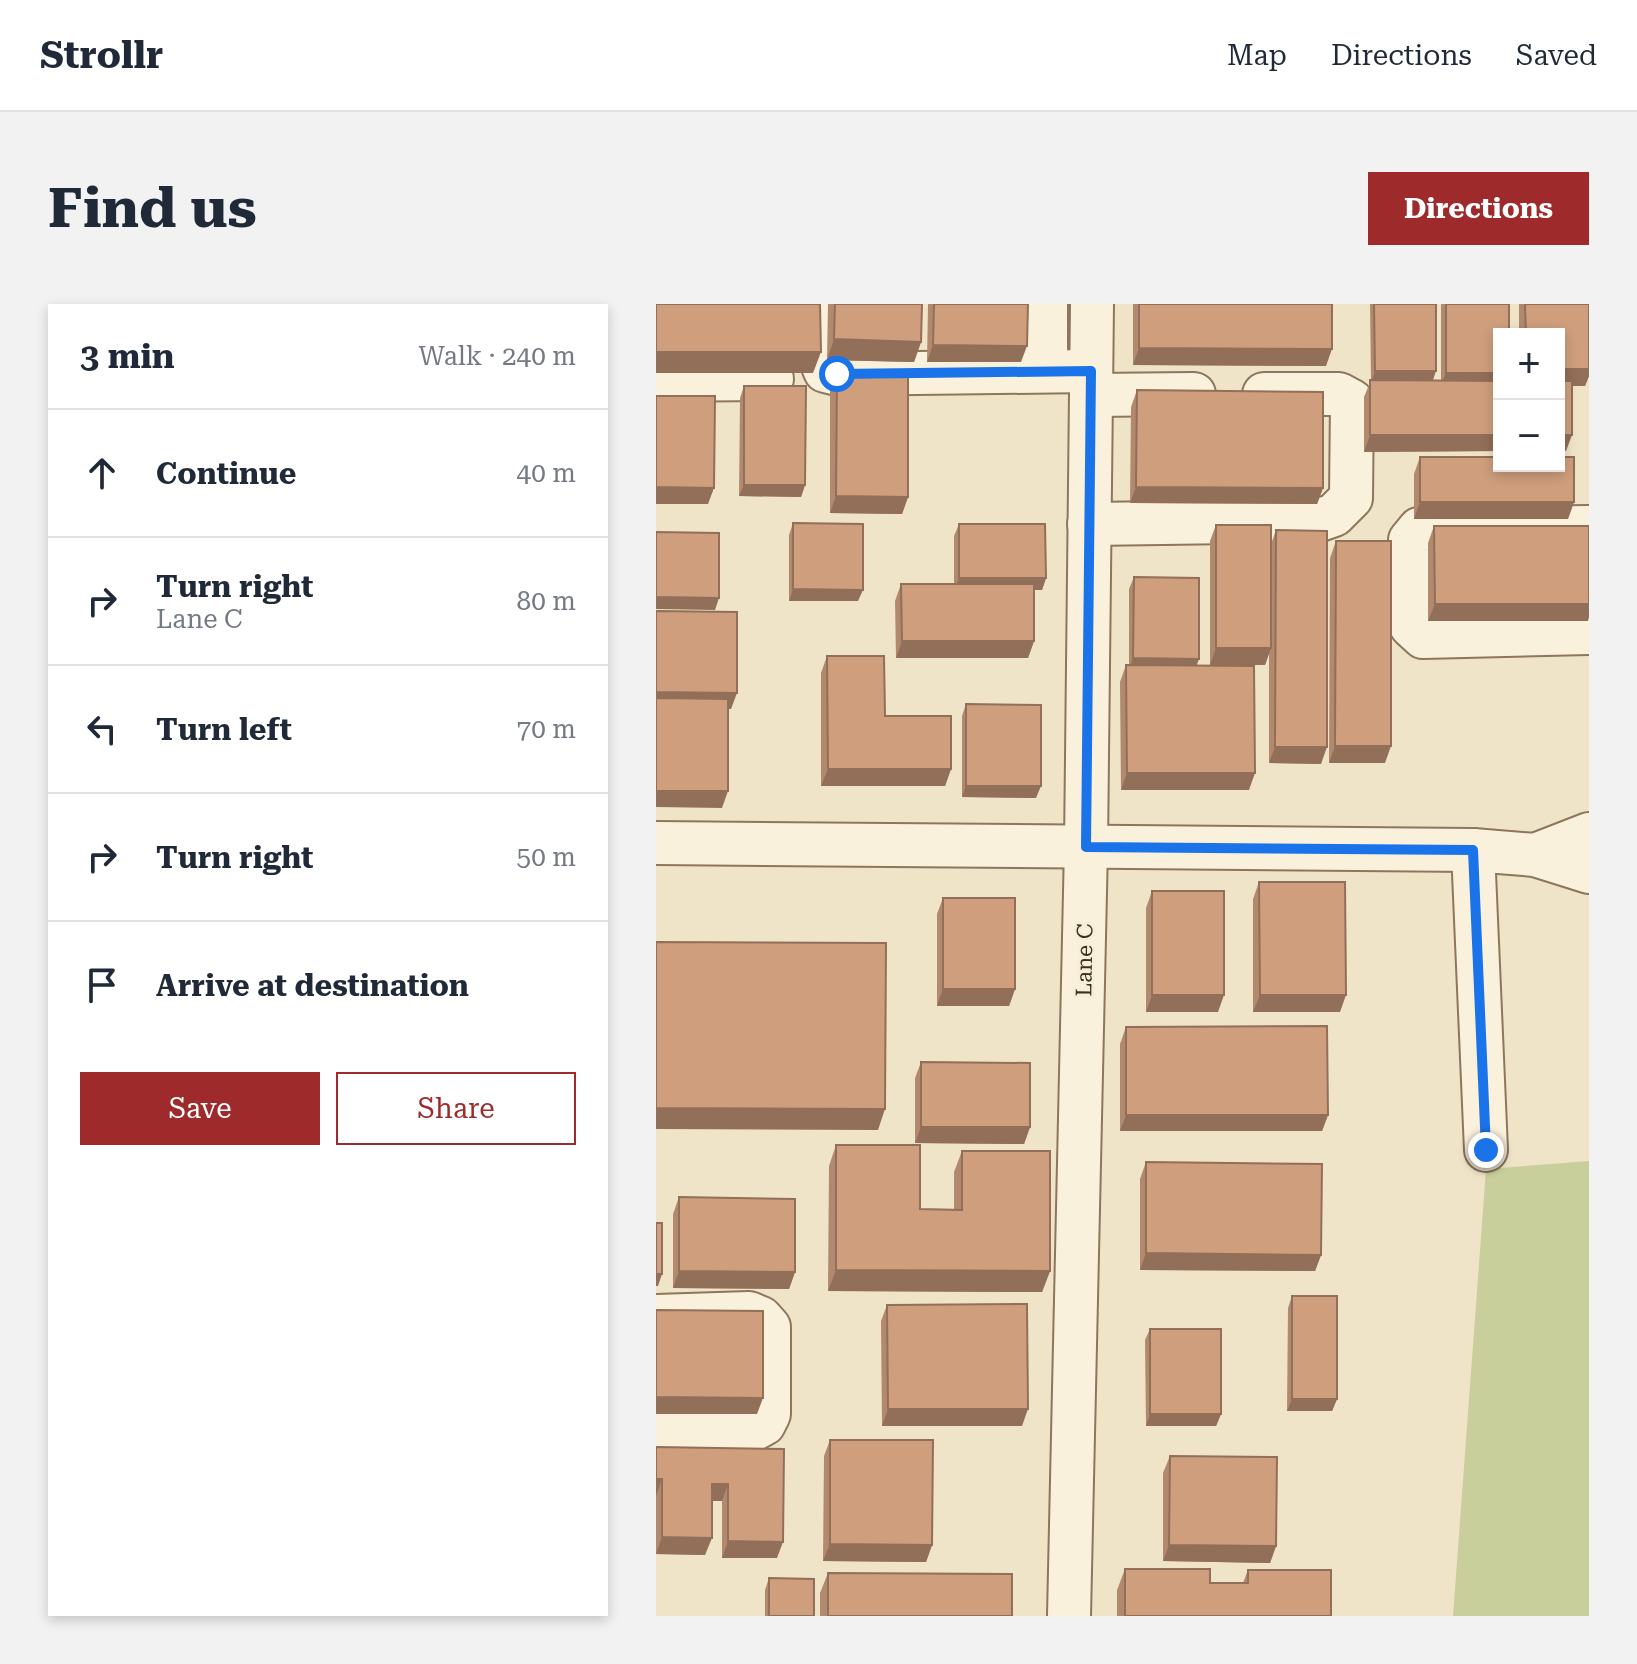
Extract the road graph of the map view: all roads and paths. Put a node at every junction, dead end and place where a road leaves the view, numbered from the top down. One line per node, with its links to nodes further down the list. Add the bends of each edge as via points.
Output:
1 (821, 304): 4 (street, via 825,371)
2 (1046, 304): 4 (street)
3 (1092, 304): 7 (street, Lane C)
4 (1046, 371): 7 (street)
5 (772, 379): 6 (street)
6 (656, 380)
7 (1091, 383): 8 (street, Lane C); 8 (street, via 1339,394 1352,401 1351,498 1334,515 1317,521)
8 (1089, 524): 13 (street, Lane C)
9 (1589, 527): 10 (street, via 1419,529 1410,540 1411,626 1423,637)
10 (1589, 633)
11 (1589, 834): 15 (street)
12 (656, 843): 13 (street)
13 (1086, 847): 14 (street); 20 (street, Lane C)
14 (1473, 850): 15 (street); 17 (street)
15 (1535, 855): 16 (street)
16 (1589, 872)
17 (1486, 1150)
18 (656, 1316): 19 (street, via 749,1313 761,1318 769,1327 769,1414 755,1429)
19 (656, 1433)
20 (1069, 1616)

